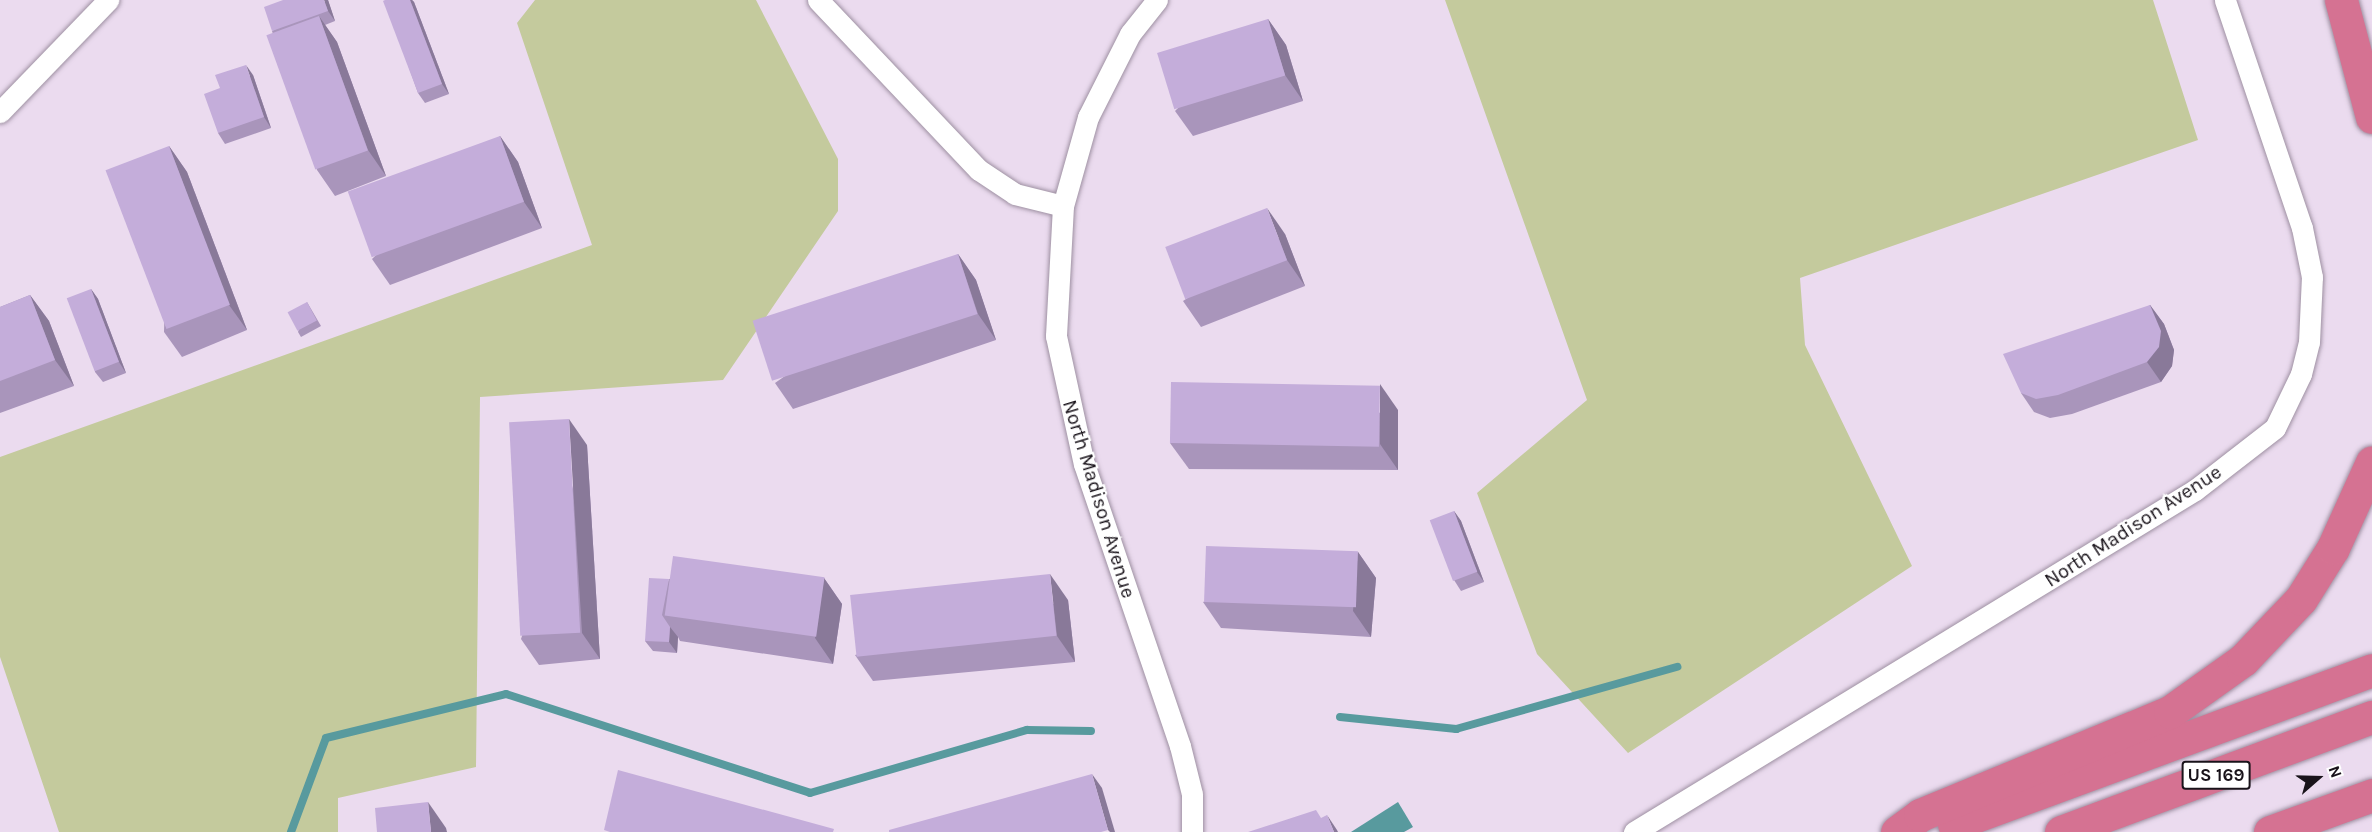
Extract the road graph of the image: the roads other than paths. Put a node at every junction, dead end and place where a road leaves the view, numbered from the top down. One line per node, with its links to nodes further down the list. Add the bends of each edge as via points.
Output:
1 (108, 0): 6 (street)
2 (818, 0): 8 (street, via 979,170 1015,194)
3 (1157, 0): 8 (street, North Madison Avenue, via 1130,34 1088,117)
4 (2224, 0): 14 (street, North Madison Avenue, via 2302,228 2312,278 2304,363 2275,428 2196,490)
5 (2341, 0): 7 (highway)
6 (0, 112)
7 (2372, 117)
8 (1063, 206): 13 (street, North Madison Avenue, via 1055,281 1060,374 1084,464 1180,746 1192,794)
9 (2372, 462): 15 (highway, via 2333,548 2301,599 2243,660 2170,712 1920,814)
10 (2372, 670): 16 (highway)
11 (2372, 717): 17 (highway, US 169)
12 (2372, 795): 18 (highway)
13 (1192, 832)
14 (1634, 832)
15 (1897, 832)
16 (1932, 832)
17 (2061, 832)
18 (2270, 832)

